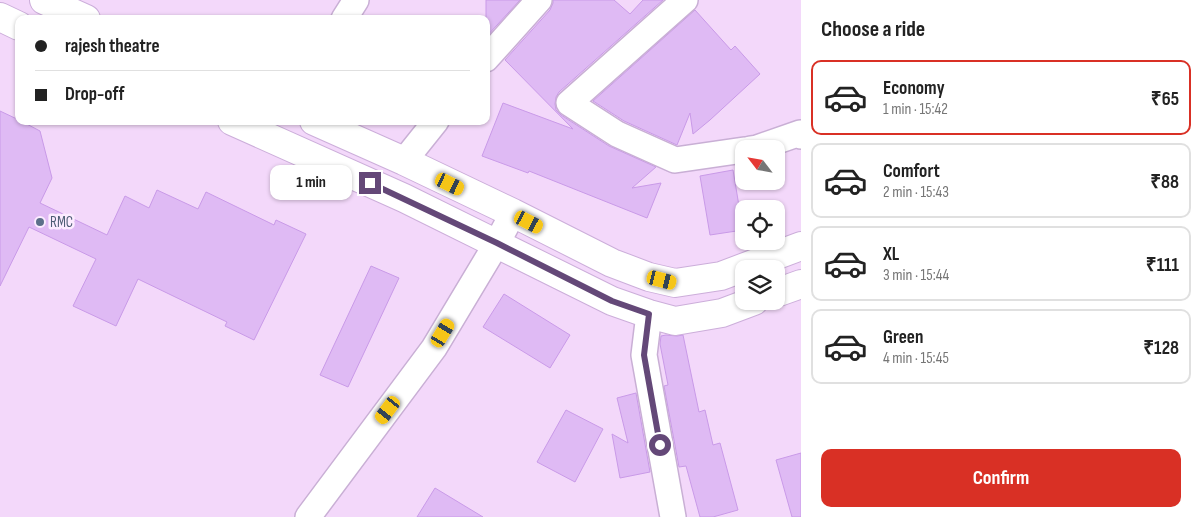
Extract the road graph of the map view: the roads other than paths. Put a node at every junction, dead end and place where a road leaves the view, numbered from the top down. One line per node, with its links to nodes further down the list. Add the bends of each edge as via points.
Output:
1 (44, 0): 5 (main road)
2 (356, 0): 6 (street)
3 (539, 0): 9 (street)
4 (685, 0): 15 (street, via 569,103 617,134 675,160)
5 (77, 15)
6 (347, 15)
7 (0, 17): 8 (main road)
8 (15, 24)
9 (490, 55)
10 (241, 125): 18 (main road)
11 (323, 125): 16 (main road)
12 (433, 125): 16 (street)
13 (801, 136): 14 (street, via 800,133)
14 (779, 140)
15 (735, 151)
16 (404, 161): 17 (main road)
17 (513, 213): 18 (street); 19 (main road, via 612,264 674,283 721,276)
18 (497, 243): 23 (main road, via 612,301); 24 (street, via 434,348)
19 (801, 246)
20 (801, 284): 21 (main road)
21 (785, 290)
22 (735, 308): 23 (main road, via 675,321)
23 (649, 314): 25 (street, via 644,355)
24 (308, 517)
25 (673, 517)

